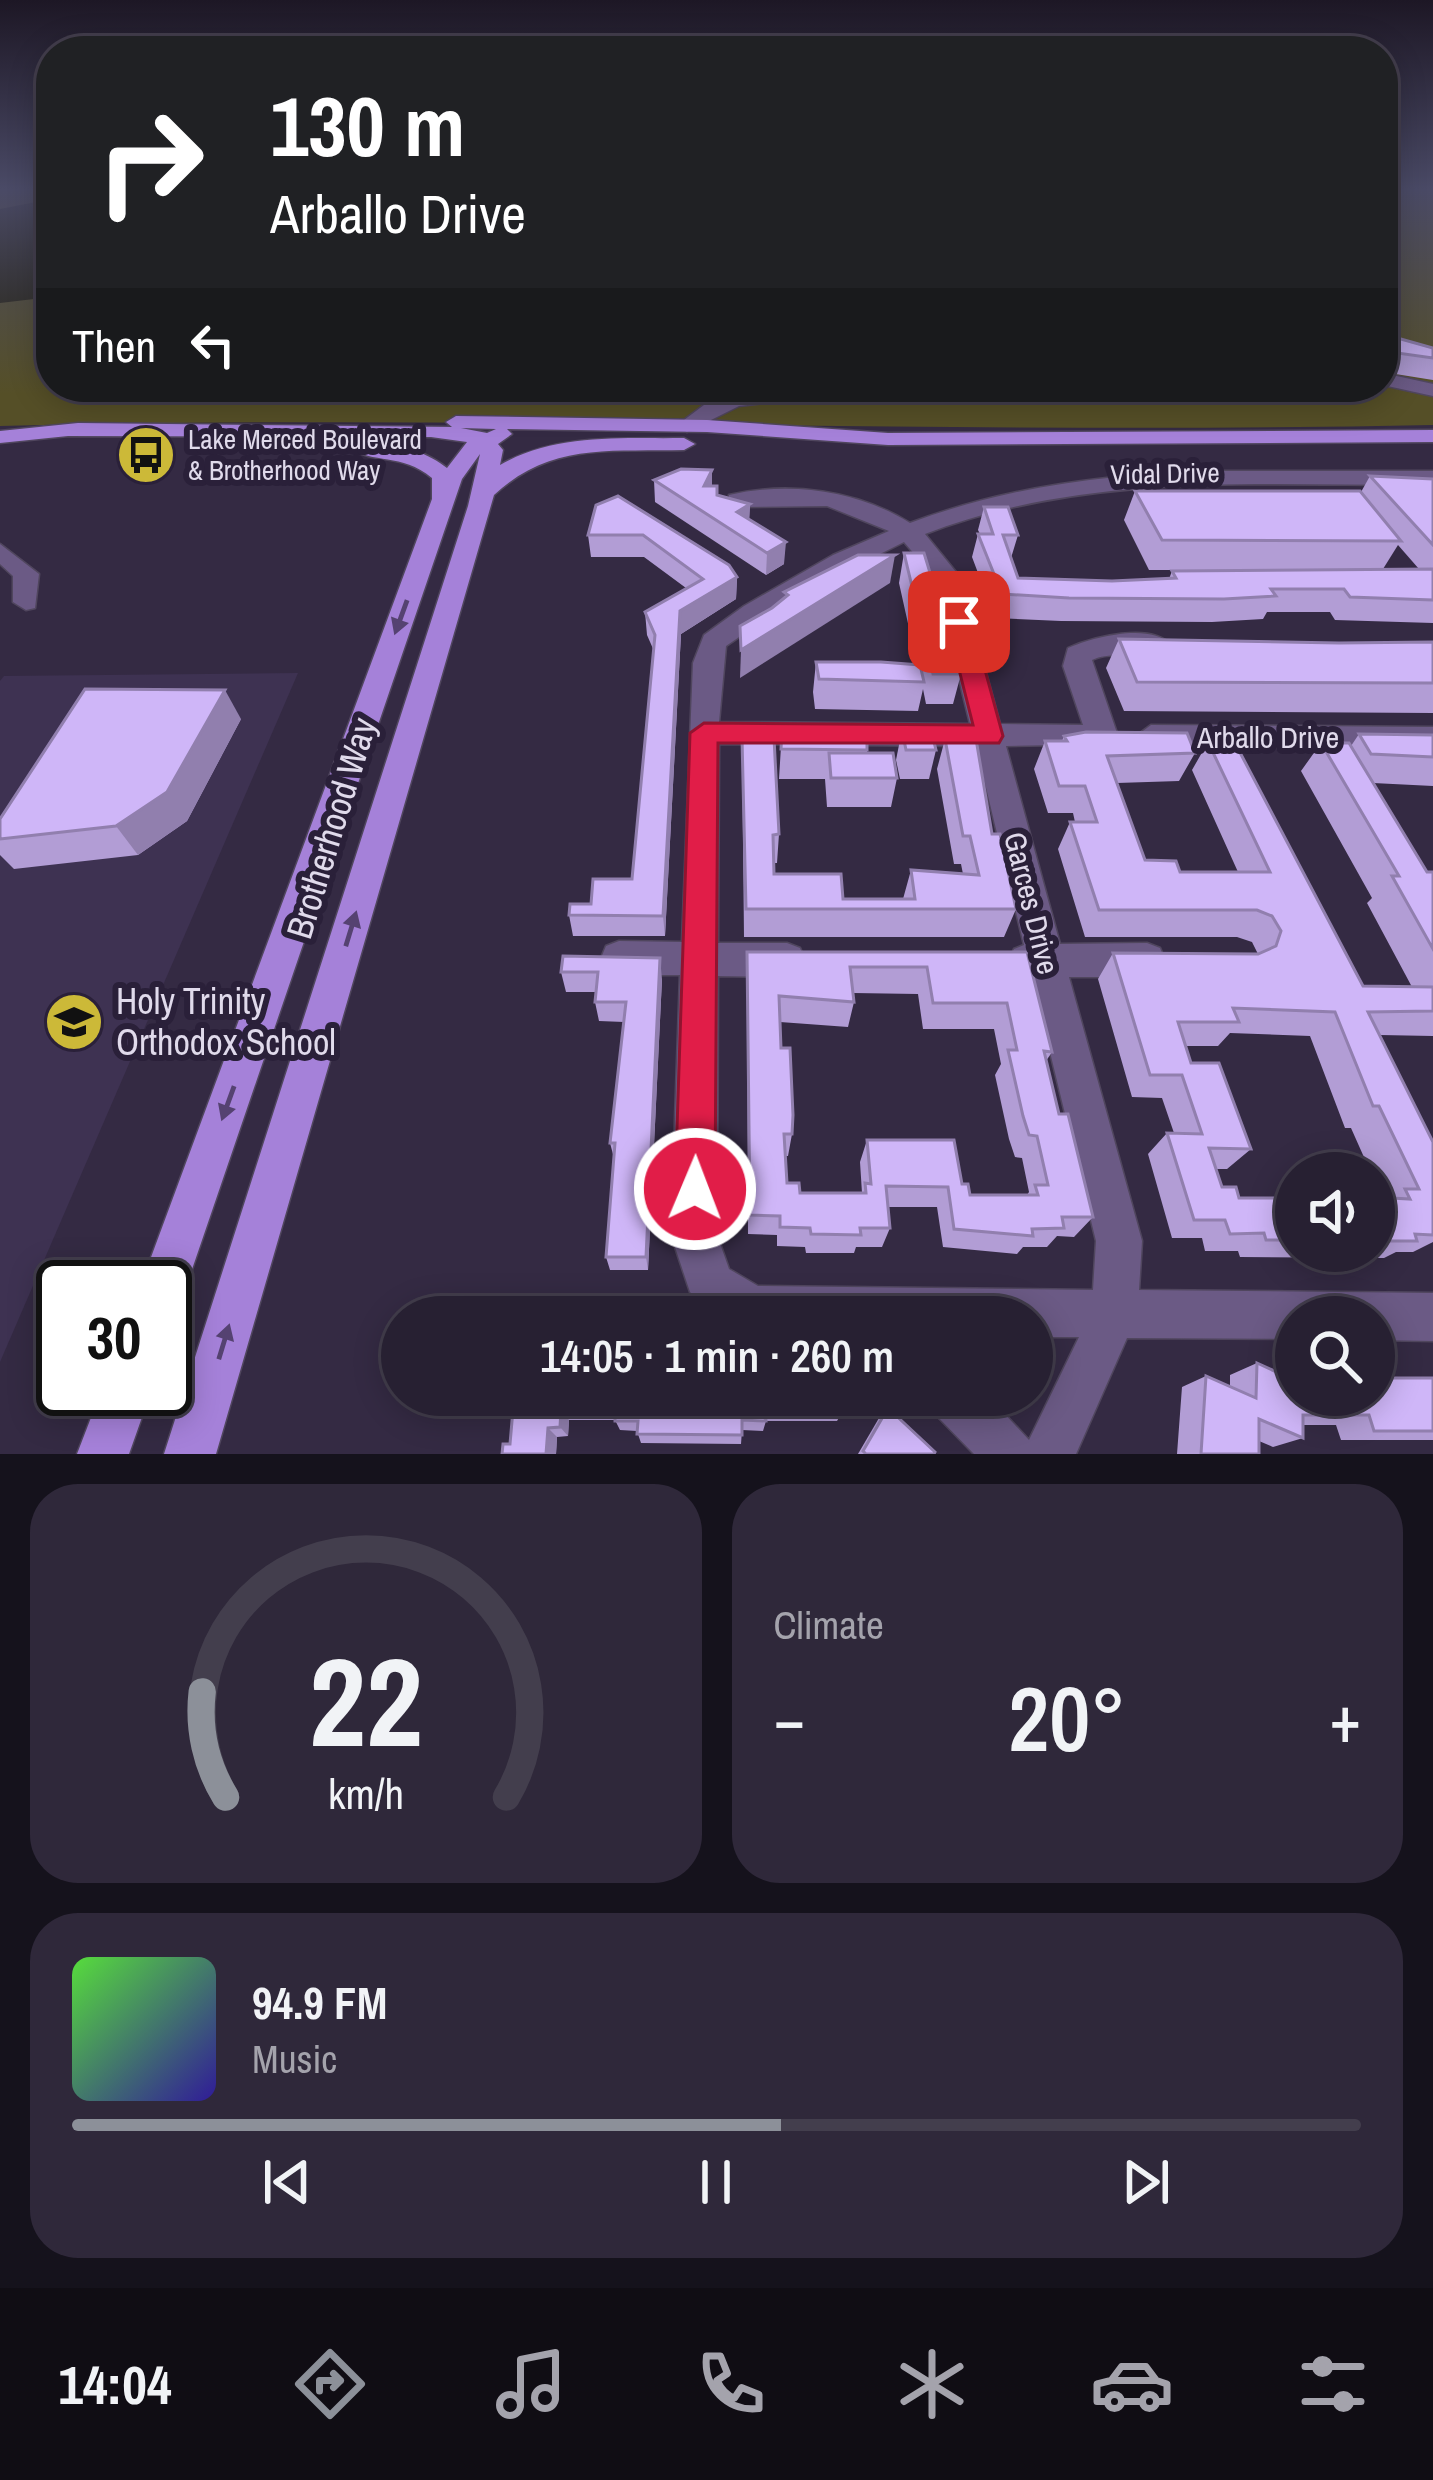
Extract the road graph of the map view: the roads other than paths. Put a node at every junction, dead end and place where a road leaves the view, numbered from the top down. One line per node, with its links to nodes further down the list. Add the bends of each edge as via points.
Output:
1 (1398, 383): 2 (street)
2 (1433, 390)
3 (727, 402): 6 (street, via 698,412)
4 (58, 430): 6 (main road, via 261,422); 7 (main road); 11 (main road, via 420,430)
5 (752, 430): 6 (main road); 9 (main road); 11 (main road, via 518,432)
6 (689, 435): 9 (main road); 11 (main road); 16 (main road, via 530,458 497,476)
7 (3, 436): 10 (main road, via 50,443)
8 (1433, 436): 9 (main road)
9 (852, 438)
10 (324, 442): 11 (main road); 17 (main road, via 428,460 443,476)
11 (484, 442): 16 (main road, Brotherhood Way, via 492,464); 17 (main road, Brotherhood Way, via 456,468)
12 (1433, 468): 14 (street, Vidal Drive)
13 (1433, 478): 14 (street, Vidal Drive)
14 (1211, 484): 18 (street, Vidal Drive, via 1058,490)
15 (737, 500): 18 (street, Garces Drive, via 852,502)
16 (480, 506): 40 (main road, Brotherhood Way, one-way to 16)
17 (440, 507): 32 (main road, Brotherhood Way, one-way to 32)
18 (907, 530): 22 (street, Vidal Drive, via 714,641); 23 (street, Garces Drive, via 947,577)
19 (0, 551): 20 (street, via 26,574)
20 (26, 602)
21 (1194, 645): 24 (street, via 1085,648 1076,666)
22 (704, 733): 23 (street, Arballo Drive); 28 (street, Vidal Drive)
23 (989, 736): 24 (street, Arballo Drive); 31 (street, Garces Drive)
24 (1102, 736): 25 (street, Arballo Drive)
25 (1433, 738)
26 (575, 957): 28 (street)
27 (1192, 959): 31 (street)
28 (700, 960): 29 (street); 33 (street, Vidal Drive, via 694,1235)
29 (821, 961)
30 (981, 961): 31 (street)
31 (1047, 961): 35 (street, Garces Drive, via 1119,1241)
32 (173, 1260)
33 (721, 1296)
34 (1053, 1313): 35 (street)
35 (1114, 1313): 36 (street); 42 (street, Garces Drive)
36 (1433, 1317)
37 (117, 1416): 39 (main road)
38 (972, 1416): 41 (street)
39 (104, 1454)
40 (190, 1454)
41 (1009, 1454)
42 (1049, 1454)

